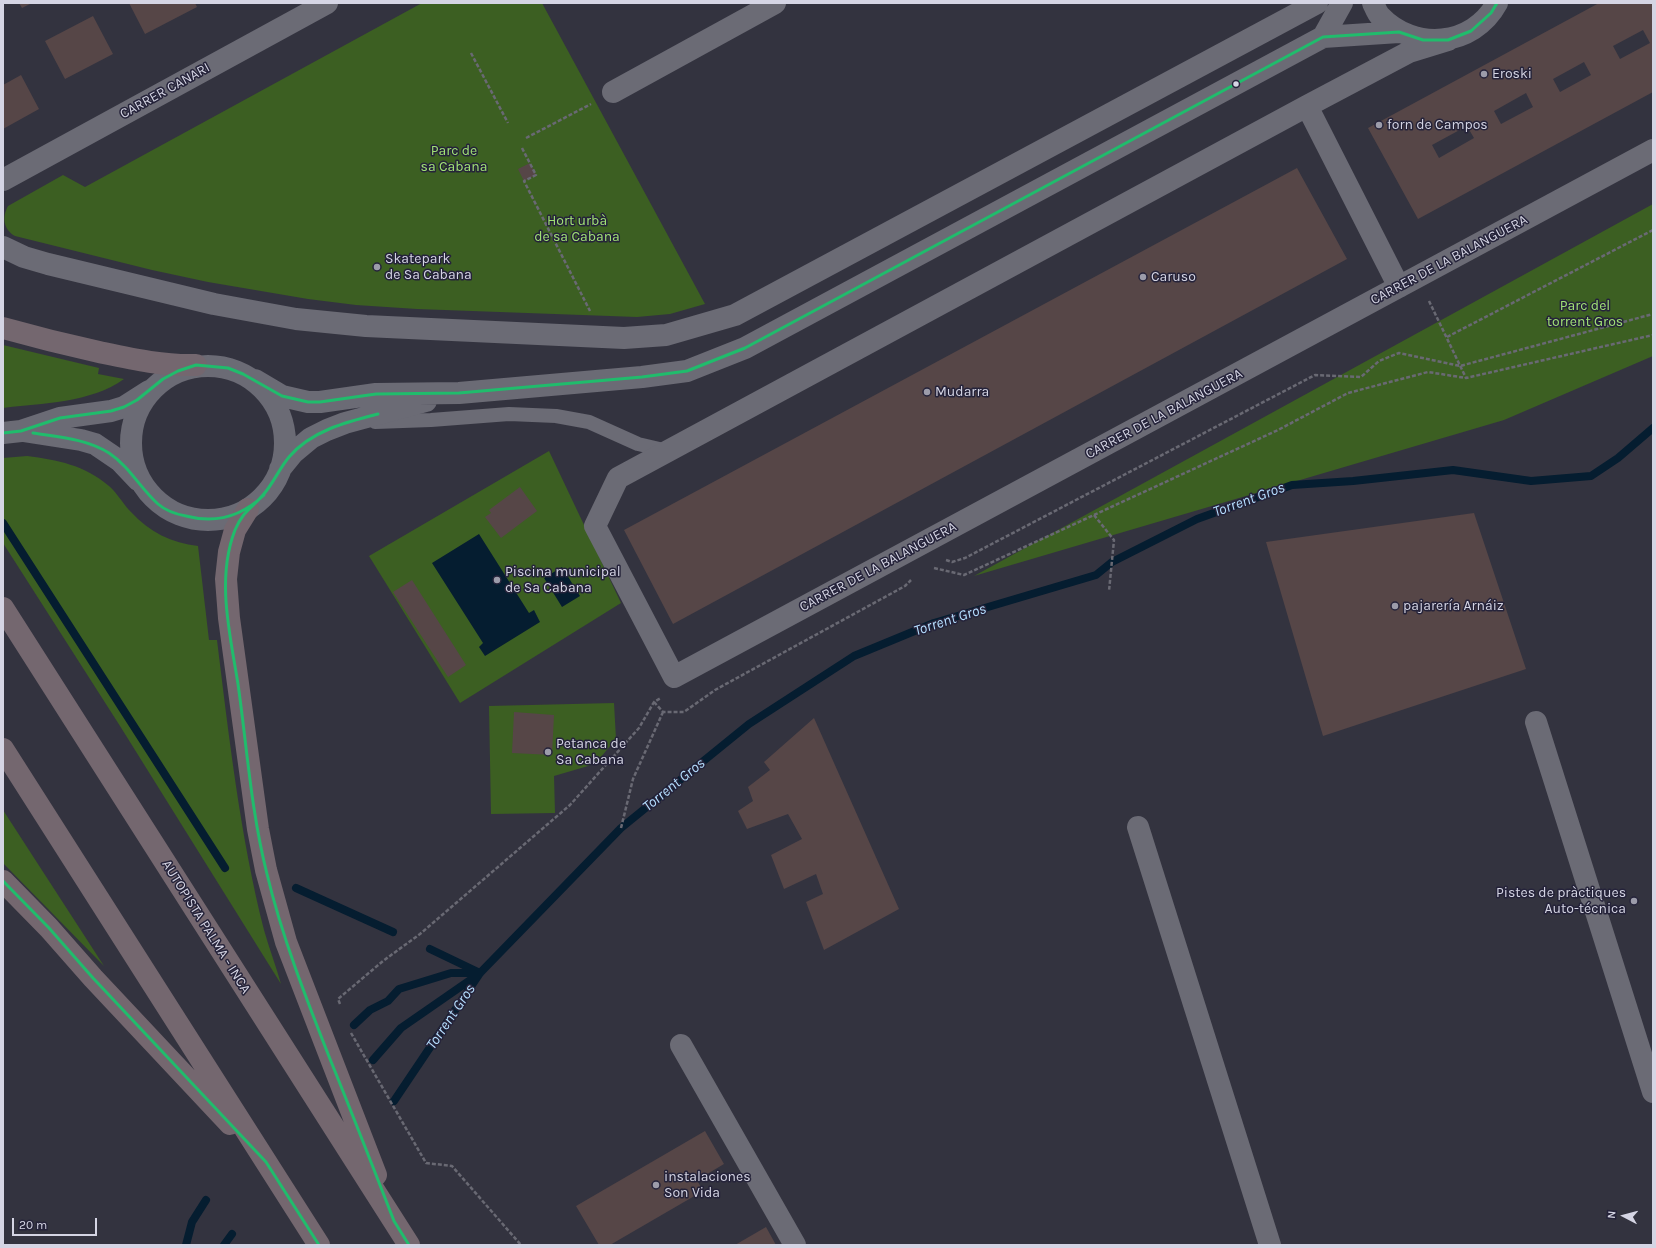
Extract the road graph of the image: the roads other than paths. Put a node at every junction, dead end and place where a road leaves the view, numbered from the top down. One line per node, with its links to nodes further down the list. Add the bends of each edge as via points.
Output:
1 (327, 3): 13 (street, CARRER CANARI)
2 (775, 3): 10 (street)
3 (1317, 3): 14 (street, via 735,315 666,335 648,338 604,338 366,326 296,319 214,304 55,266 24,257)
4 (1342, 3): 8 (street)
5 (1373, 3): 7 (street, via 1380,16)
6 (1498, 6): 9 (street, via 1471,31)
7 (1399, 32): 8 (street); 9 (street, via 1423,40)
8 (1323, 37): 20 (street, via 745,348 687,371)
9 (1448, 40): 11 (street, via 1410,52)
10 (613, 92)
11 (1307, 106): 15 (street); 23 (street)
12 (1653, 150): 15 (street, CARRER DE LA BALANGUERA)
13 (3, 180)
14 (3, 247)
15 (1399, 287): 23 (street, CARRER DE LA BALANGUERA, via 674,677 595,526 618,478)
16 (3, 328): 17 (highway, via 155,364)
17 (196, 365): 18 (street, via 228,368); 19 (street, via 163,379)
18 (255, 380): 20 (street, via 282,396 308,402 376,394); 24 (street, via 270,394 284,427 285,444)
19 (151, 390): 22 (street, via 124,407 111,411 60,418); 25 (street, via 137,414 133,429 132,457)
20 (459, 392): 21 (street)
21 (345, 423): 23 (lane, via 509,414 556,416 588,422 638,444); 24 (street, via 311,438 293,453)
22 (12, 432): 25 (street, via 95,444 120,461)
23 (668, 451)
24 (276, 474): 26 (street, via 265,494)
25 (141, 484): 26 (street, via 160,506 173,514 190,518 220,520)
26 (248, 509): 35 (highway, via 235,530 229,552 226,585 250,780 266,870 297,974)
27 (3, 608): 35 (highway, AUTOPISTA PALMA - INCA)
28 (1536, 722): 33 (street)
29 (3, 749): 34 (highway)
30 (1138, 827): 39 (street)
31 (3, 881): 34 (highway)
32 (681, 1045): 38 (street)
33 (1653, 1092)
34 (266, 1162): 36 (highway)
35 (394, 1221): 37 (highway, AUTOPISTA PALMA - INCA)
36 (319, 1245)
37 (409, 1245)
38 (795, 1245)
39 (1270, 1245)

